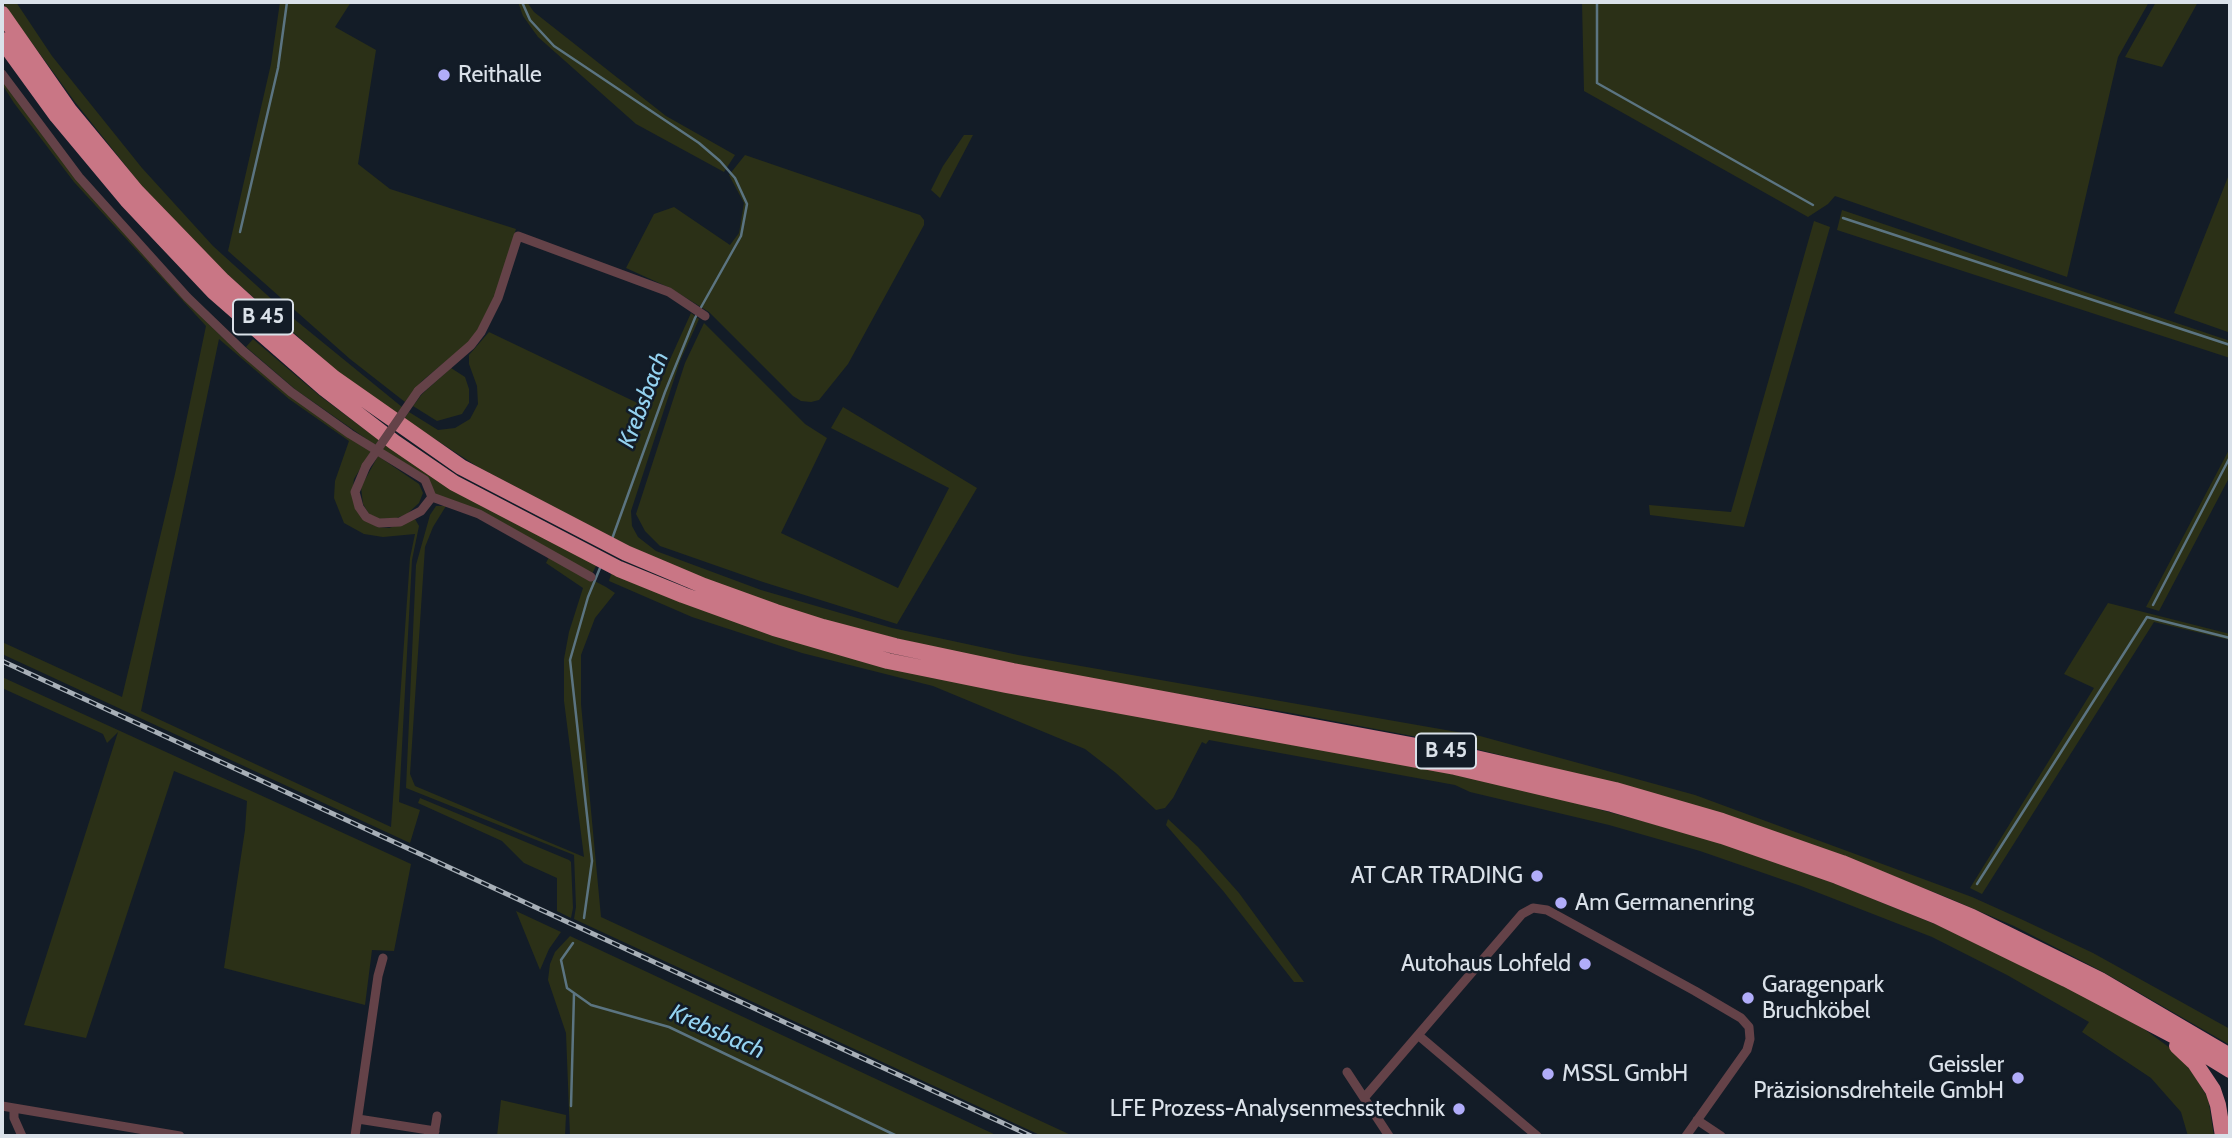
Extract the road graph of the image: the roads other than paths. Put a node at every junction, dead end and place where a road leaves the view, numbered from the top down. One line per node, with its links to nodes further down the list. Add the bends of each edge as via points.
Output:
1 (2, 14): 6 (highway, B 45, via 69,110 136,191 223,282 334,378 461,467)
2 (2, 40): 6 (highway, B 45, via 127,200 214,292 325,389 454,483)
3 (2, 74): 5 (street, via 79,177 187,297 291,393 425,480)
4 (705, 316): 5 (street, bridge, via 668,292 518,236 498,298 481,332 418,391 366,466 355,492 366,517 379,523 400,522 421,511)
5 (432, 497): 8 (street, via 479,514)
6 (593, 547): 7 (highway, B 45)
7 (622, 561): 10 (highway, B 45, via 683,595 774,628 888,661 1455,768 1669,820 1771,852 1937,916); 12 (highway, B 45, via 895,646 1466,755 1708,817 1842,863 1972,917 2101,980)
8 (591, 577)
9 (383, 958): 19 (street)
10 (2151, 1025): 13 (highway, B 45); 29 (highway, via 2204,1075 2218,1105)
11 (1418, 1035): 15 (street); 20 (street, via 1522,914 1533,908 1547,910 1738,1016 1749,1027 1747,1050); 26 (street)
12 (2230, 1056)
13 (2230, 1070)
14 (1347, 1072): 15 (street)
15 (1364, 1098): 25 (street)
16 (2, 1106): 17 (street)
17 (14, 1108): 22 (street); 23 (street)
18 (437, 1116): 21 (street)
19 (358, 1119): 21 (street); 24 (street)
20 (1697, 1120): 27 (street); 28 (street)
21 (434, 1133)
22 (22, 1136)
23 (180, 1136)
24 (355, 1136)
25 (1390, 1136)
26 (1536, 1136)
27 (1686, 1136)
28 (1721, 1136)
29 (2223, 1136)

